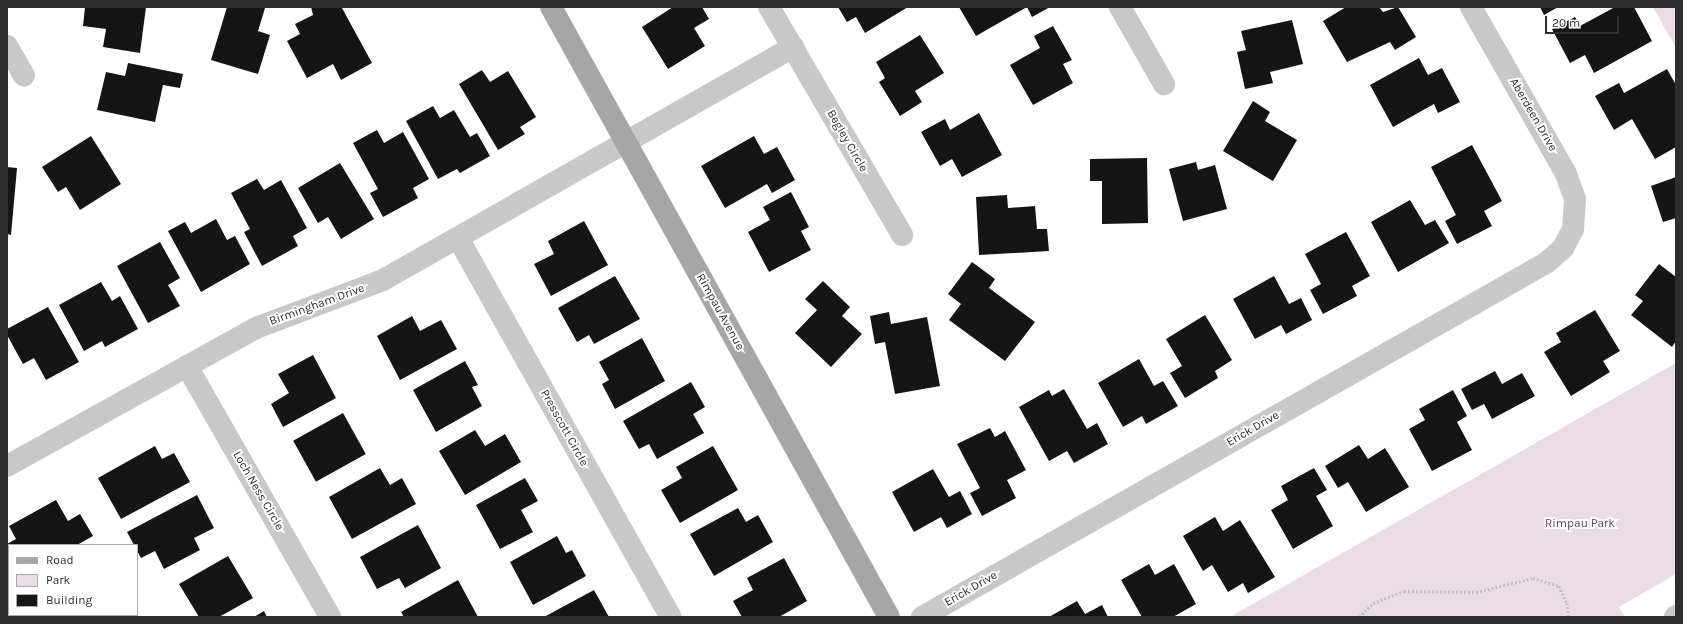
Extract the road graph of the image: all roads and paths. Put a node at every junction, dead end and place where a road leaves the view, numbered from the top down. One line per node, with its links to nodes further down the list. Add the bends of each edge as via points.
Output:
1 (551, 7): 9 (main road, Rimpau Avenue)
2 (769, 7): 6 (street, Begley Circle)
3 (1120, 7): 8 (street)
4 (1471, 7): 10 (street, Aberdeen Drive, via 1565,172 1575,199)
5 (7, 46): 7 (street)
6 (793, 47): 9 (street, Birmingham Drive); 11 (street, Begley Circle)
7 (24, 75)
8 (1164, 84)
9 (627, 142): 12 (street, Birmingham Drive); 17 (main road, Rimpau Avenue)
10 (1573, 229): 18 (street, Erick Drive, via 1563,248 1546,263)
11 (902, 235)
12 (458, 238): 13 (street, Birmingham Drive, via 383,280 256,328); 16 (street, Presscott Circle)
13 (187, 366): 14 (street, Birmingham Drive); 15 (street, Loch Ness Circle)
14 (7, 466)
15 (330, 617)
16 (671, 617)
17 (889, 617)
18 (922, 617)
19 (1359, 617): 20 (path, via 1372,602 1404,591 1476,592 1534,578 1559,586 1567,602)
20 (1568, 617)

